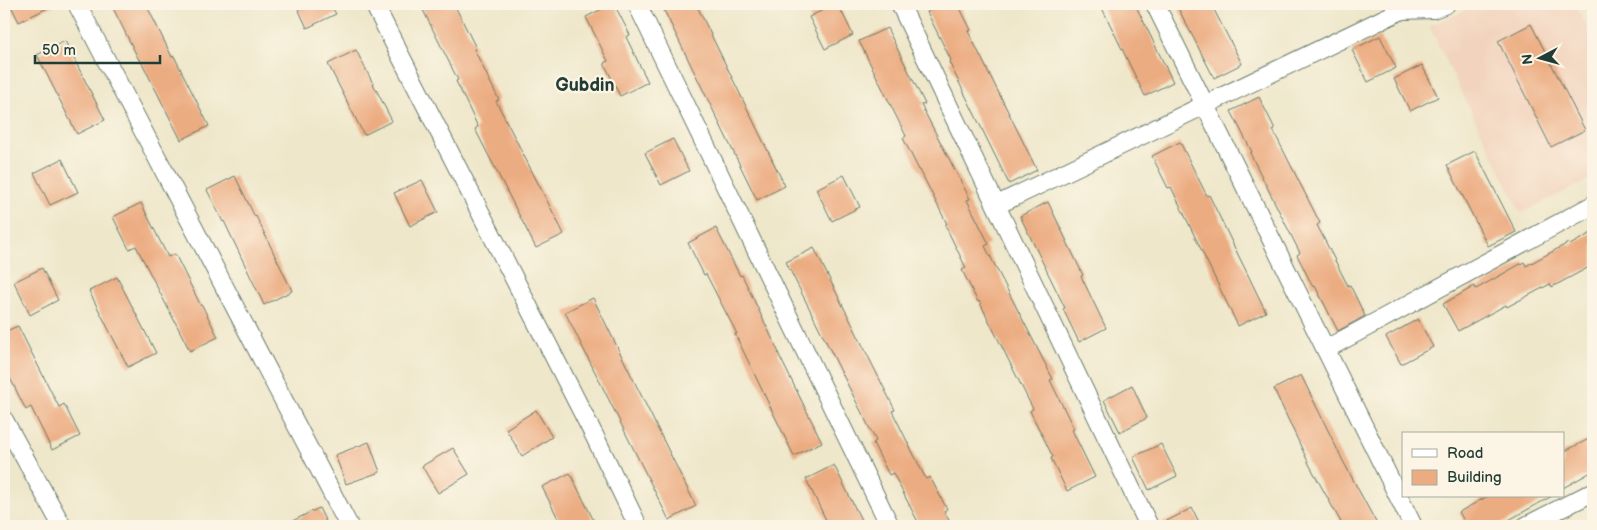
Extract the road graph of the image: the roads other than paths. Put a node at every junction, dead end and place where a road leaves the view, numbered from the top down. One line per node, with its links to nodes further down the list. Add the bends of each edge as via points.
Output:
1 (77, 4): 14 (street)
2 (374, 4): 15 (street)
3 (638, 4): 16 (street)
4 (900, 4): 8 (street)
5 (1154, 4): 7 (street)
6 (1436, 6): 7 (street, via 1402,10)
7 (1205, 105): 8 (street); 10 (street)
8 (996, 205): 17 (street)
9 (1593, 205): 10 (street)
10 (1326, 349): 18 (street)
11 (6, 430): 13 (street)
12 (1593, 492): 19 (street)
13 (62, 526)
14 (349, 526)
15 (638, 526)
16 (890, 526)
17 (1149, 526)
18 (1413, 526)
19 (1526, 526)

